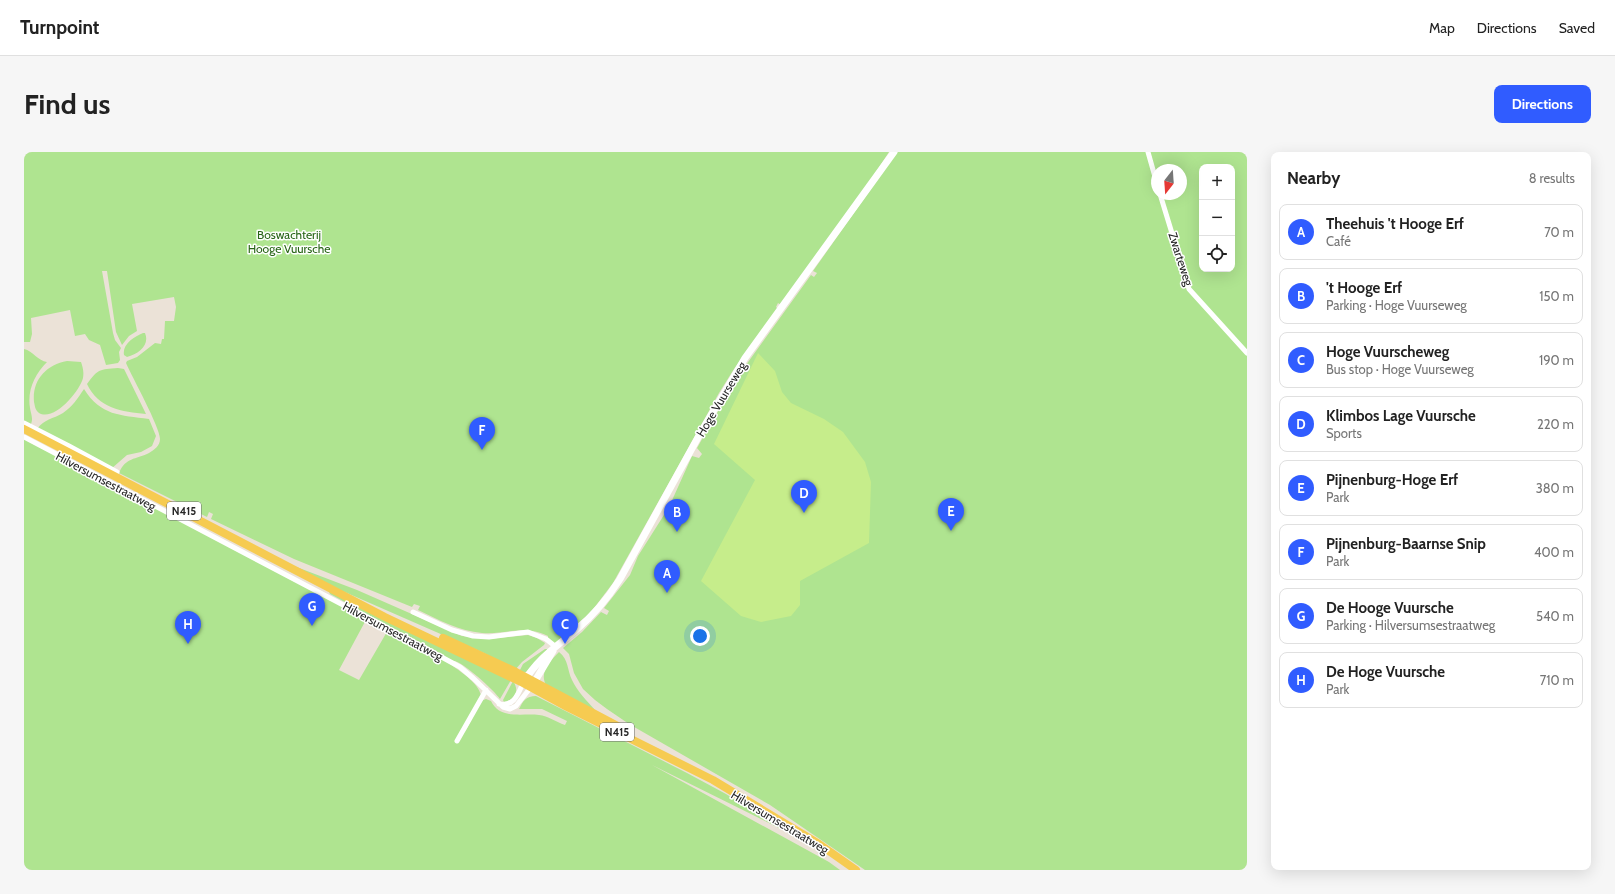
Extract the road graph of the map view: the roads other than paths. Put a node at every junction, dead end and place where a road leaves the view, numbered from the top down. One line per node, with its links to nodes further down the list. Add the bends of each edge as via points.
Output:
1 (894, 152): 11 (street, Hoge Vuurseweg, via 745,358 609,596 597,611)
2 (1148, 152): 3 (street)
3 (1151, 164)
4 (1162, 200): 5 (street, Zwarteweg, via 1190,289)
5 (1247, 353)
6 (24, 423): 9 (street, Hilversumsestraatweg)
7 (24, 429): 12 (main road, Hilversumsestraatweg / N415, via 343,595 486,658)
8 (24, 437): 14 (street, Hilversumsestraatweg, via 423,646 460,668)
9 (117, 472)
10 (413, 612): 11 (street, via 452,630 473,636 489,637 528,632 546,639)
11 (556, 647): 12 (street, Hoge Vuurseweg, via 548,652); 13 (street, Hoge Vuurseweg)
12 (525, 680): 13 (main road, Hilversumsestraatweg / N415); 15 (street, via 513,702)
13 (533, 684): 15 (street, via 513,708 506,709); 17 (main road, Hilversumsestraatweg / N415, via 603,718 703,775 819,844)
14 (486, 690): 15 (street, Hilversumsestraatweg); 16 (street)
15 (499, 704)
16 (457, 741)
17 (856, 870)

